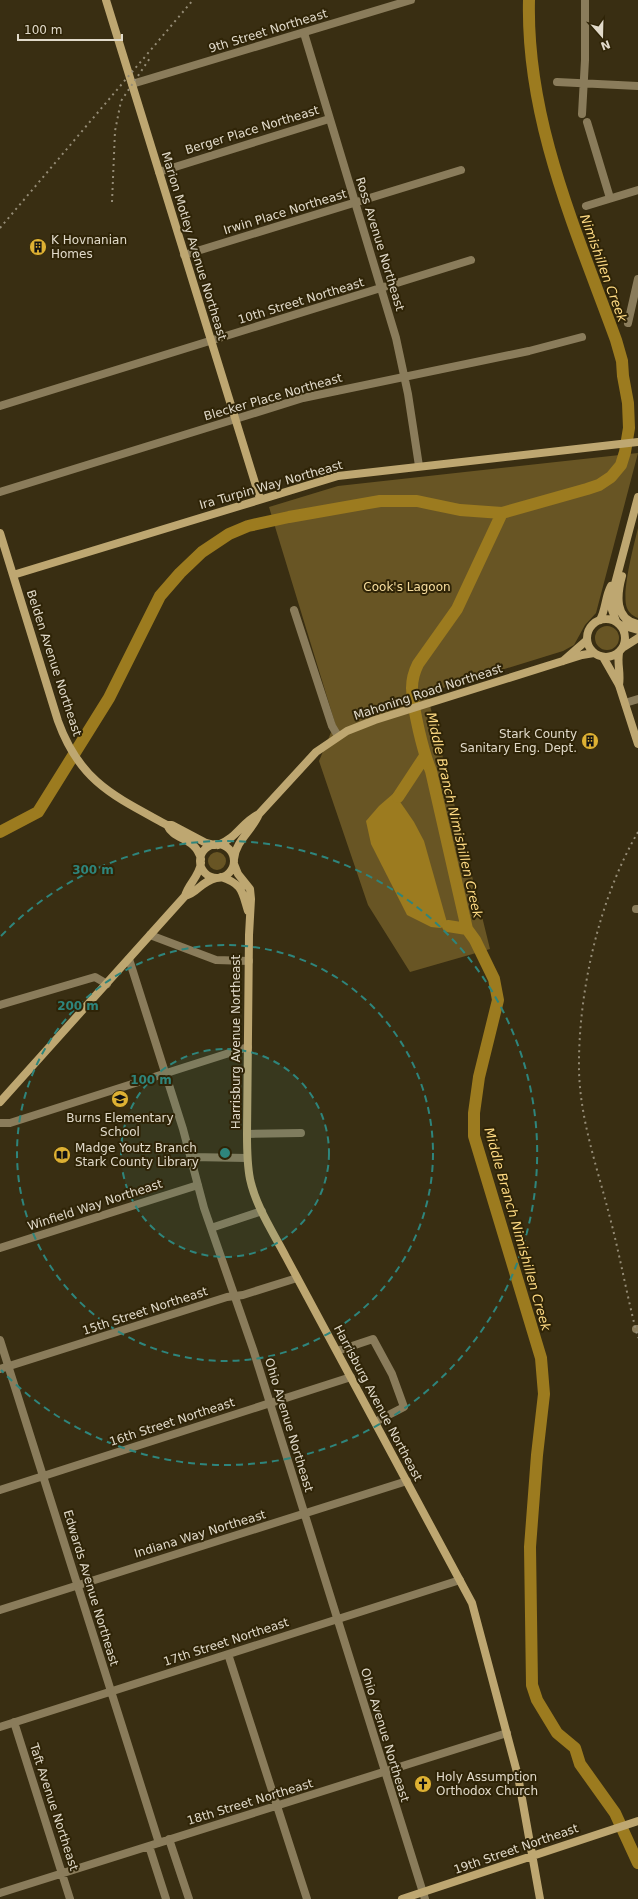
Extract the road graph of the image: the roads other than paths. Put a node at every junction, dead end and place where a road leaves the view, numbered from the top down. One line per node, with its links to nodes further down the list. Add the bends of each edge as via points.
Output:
1 (106, 0): 6 (street, Marion Motley Avenue Northeast)
2 (411, 0): 4 (street, 9th Street Northeast)
3 (585, 0): 7 (street)
4 (304, 33): 6 (street, 9th Street Northeast); 10 (street, Ross Avenue Northeast)
5 (557, 82): 7 (street)
6 (132, 84): 13 (street, Marion Motley Avenue Northeast)
7 (583, 84): 8 (street); 9 (street)
8 (638, 86)
9 (582, 114)
10 (329, 119): 13 (street, Berger Place Northeast); 16 (street, Ross Avenue Northeast)
11 (587, 122): 15 (street)
12 (461, 170): 16 (street, Irwin Place Northeast)
13 (159, 172): 18 (street, Marion Motley Avenue Northeast)
14 (638, 190): 15 (street)
15 (610, 198): 17 (street)
16 (354, 203): 18 (street, Irwin Place Northeast); 21 (street, Ross Avenue Northeast)
17 (586, 206)
18 (184, 255): 25 (street, Marion Motley Avenue Northeast)
19 (471, 260): 21 (street, 10th Street Northeast)
20 (638, 279): 22 (street)
21 (381, 288): 25 (street, 10th Street Northeast); 26 (street, Ross Avenue Northeast)
22 (637, 290): 23 (street)
23 (628, 323)
24 (582, 337): 26 (street, Blecker Place Northeast, via 529,351)
25 (211, 341): 27 (street, 10th Street Northeast); 28 (street, Marion Motley Avenue Northeast)
26 (405, 376): 28 (street, Blecker Place Northeast, via 303,398); 30 (street, Ross Avenue Northeast)
27 (0, 406)
28 (236, 419): 31 (street, Blecker Place Northeast); 33 (street, Marion Motley Avenue Northeast)
29 (638, 442): 30 (street, Ira Turpin Way Northeast)
30 (419, 466): 33 (street, Ira Turpin Way Northeast, via 338,476)
31 (0, 492)
32 (638, 497): 35 (street)
33 (260, 499): 36 (street, Ira Turpin Way Northeast)
34 (0, 533): 36 (street, Belden Avenue Northeast)
35 (624, 546): 37 (street); 41 (street, via 627,553 619,606 625,618)
36 (13, 575): 55 (street, Belden Avenue Northeast, via 65,740 81,766 108,792)
37 (615, 580): 39 (street, via 606,595); 40 (street, via 612,602)
38 (294, 610): 52 (street, via 332,726)
39 (600, 620): 40 (street, via 610,619); 44 (street, via 590,627)
40 (618, 623): 42 (street); 45 (street, via 626,635)
41 (638, 624)
42 (638, 630)
43 (638, 638): 45 (street)
44 (587, 640): 46 (street); 48 (street, Mahoning Road Northeast)
45 (622, 650): 47 (street, via 613,656); 49 (street, via 617,663)
46 (594, 653): 47 (street); 48 (street, Mahoning Road Northeast)
47 (603, 657): 49 (street)
48 (563, 661): 52 (street, Mahoning Road Northeast, via 365,723)
49 (619, 685): 51 (street)
50 (638, 699): 51 (street)
51 (625, 703): 53 (street)
52 (338, 736): 54 (street, Mahoning Road Northeast, via 306,762)
53 (638, 744)
54 (259, 814): 56 (street, Mahoning Road Northeast, via 251,818 231,838); 58 (street, Mahoning Road Northeast, via 255,824 239,843)
55 (167, 825): 56 (street, Belden Avenue Northeast); 57 (street, Belden Avenue Northeast, via 169,830 194,844)
56 (216, 845): 57 (street, via 205,850); 58 (street, via 228,848)
57 (201, 861): 59 (street, via 207,874); 60 (street, via 197,876 186,890)
58 (234, 861): 59 (street, via 229,873); 61 (street, Harrisburg Avenue Northeast, via 238,874 250,890 252,908)
59 (220, 878): 60 (street, via 203,883); 61 (street, Harrisburg Avenue Northeast, via 235,883 242,890)
60 (185, 896): 62 (street)
61 (249, 913): 64 (street, Harrisburg Avenue Northeast)
62 (150, 935): 63 (street); 64 (street, via 216,960)
63 (129, 959): 65 (street); 68 (street, Ohio Avenue Northeast)
64 (249, 961): 67 (street, Harrisburg Avenue Northeast)
65 (107, 984): 66 (street, via 95,977); 69 (street)
66 (0, 1004)
67 (248, 1047): 68 (street); 72 (street, Harrisburg Avenue Northeast)
68 (166, 1073): 70 (street, via 10,1123); 73 (street, Ohio Avenue Northeast)
69 (0, 1102)
70 (0, 1123)
71 (301, 1133): 72 (street)
72 (247, 1134): 74 (street, Harrisburg Avenue Northeast)
73 (191, 1157): 74 (street); 75 (street, Ohio Avenue Northeast)
74 (247, 1158): 76 (street, Harrisburg Avenue Northeast, via 252,1185)
75 (198, 1185): 77 (street, Ohio Avenue Northeast); 78 (street, Winfield Way Northeast)
76 (262, 1211): 77 (street); 79 (street, Harrisburg Avenue Northeast)
77 (211, 1228): 80 (street, Ohio Avenue Northeast)
78 (0, 1248)
79 (298, 1278): 80 (street, 15th Street Northeast); 82 (street, Harrisburg Avenue Northeast)
80 (235, 1296): 83 (street, 15th Street Northeast); 85 (street, Ohio Avenue Northeast)
81 (0, 1340): 83 (street, Edwards Avenue Northeast)
82 (337, 1351): 84 (street, Harrisburg Avenue Northeast); 86 (street, via 373,1339 392,1374 404,1407)
83 (4, 1367): 87 (street, Edwards Avenue Northeast)
84 (351, 1378): 85 (street, 16th Street Northeast); 86 (street, Harrisburg Avenue Northeast)
85 (270, 1404): 87 (street, 16th Street Northeast); 90 (street, Ohio Avenue Northeast)
86 (375, 1422): 88 (street, Harrisburg Avenue Northeast)
87 (43, 1476): 89 (street, 16th Street Northeast); 92 (street, Edwards Avenue Northeast)
88 (407, 1481): 90 (street, Indiana Way Northeast); 91 (street, Harrisburg Avenue Northeast)
89 (0, 1490)
90 (304, 1513): 92 (street, Indiana Way Northeast); 94 (street, Ohio Avenue Northeast)
91 (460, 1580): 94 (street, 17th Street Northeast); 99 (street, Harrisburg Avenue Northeast, via 472,1603)
92 (77, 1585): 93 (street, Indiana Way Northeast); 96 (street, Edwards Avenue Northeast)
93 (0, 1610)
94 (336, 1619): 95 (street, 17th Street Northeast); 100 (street, Ohio Avenue Northeast)
95 (228, 1654): 96 (street, 17th Street Northeast); 101 (street)
96 (111, 1692): 97 (street, 17th Street Northeast); 104 (street, Edwards Avenue Northeast)
97 (14, 1722): 98 (street, 17th Street Northeast); 107 (street, Taft Avenue Northeast)
98 (0, 1727)
99 (507, 1733): 100 (street, 18th Street Northeast); 106 (street, Harrisburg Avenue Northeast, via 518,1776)
100 (384, 1772): 101 (street, 18th Street Northeast); 109 (street, Ohio Avenue Northeast)
101 (277, 1806): 103 (street, 18th Street Northeast); 113 (street)
102 (638, 1820): 106 (street, 19th Street Northeast)
103 (169, 1839): 104 (street, 18th Street Northeast); 112 (street)
104 (159, 1843): 105 (street, 18th Street Northeast)
105 (150, 1846): 107 (street, 18th Street Northeast); 111 (street)
106 (532, 1855): 109 (street, 19th Street Northeast); 115 (street, Harrisburg Avenue Northeast)
107 (62, 1874): 108 (street, 18th Street Northeast); 110 (street, Taft Avenue Northeast)
108 (0, 1894)
109 (424, 1896): 114 (street, 19th Street Northeast)
110 (70, 1899)
111 (166, 1899)
112 (189, 1899)
113 (307, 1899)
114 (402, 1899)
115 (540, 1899)

